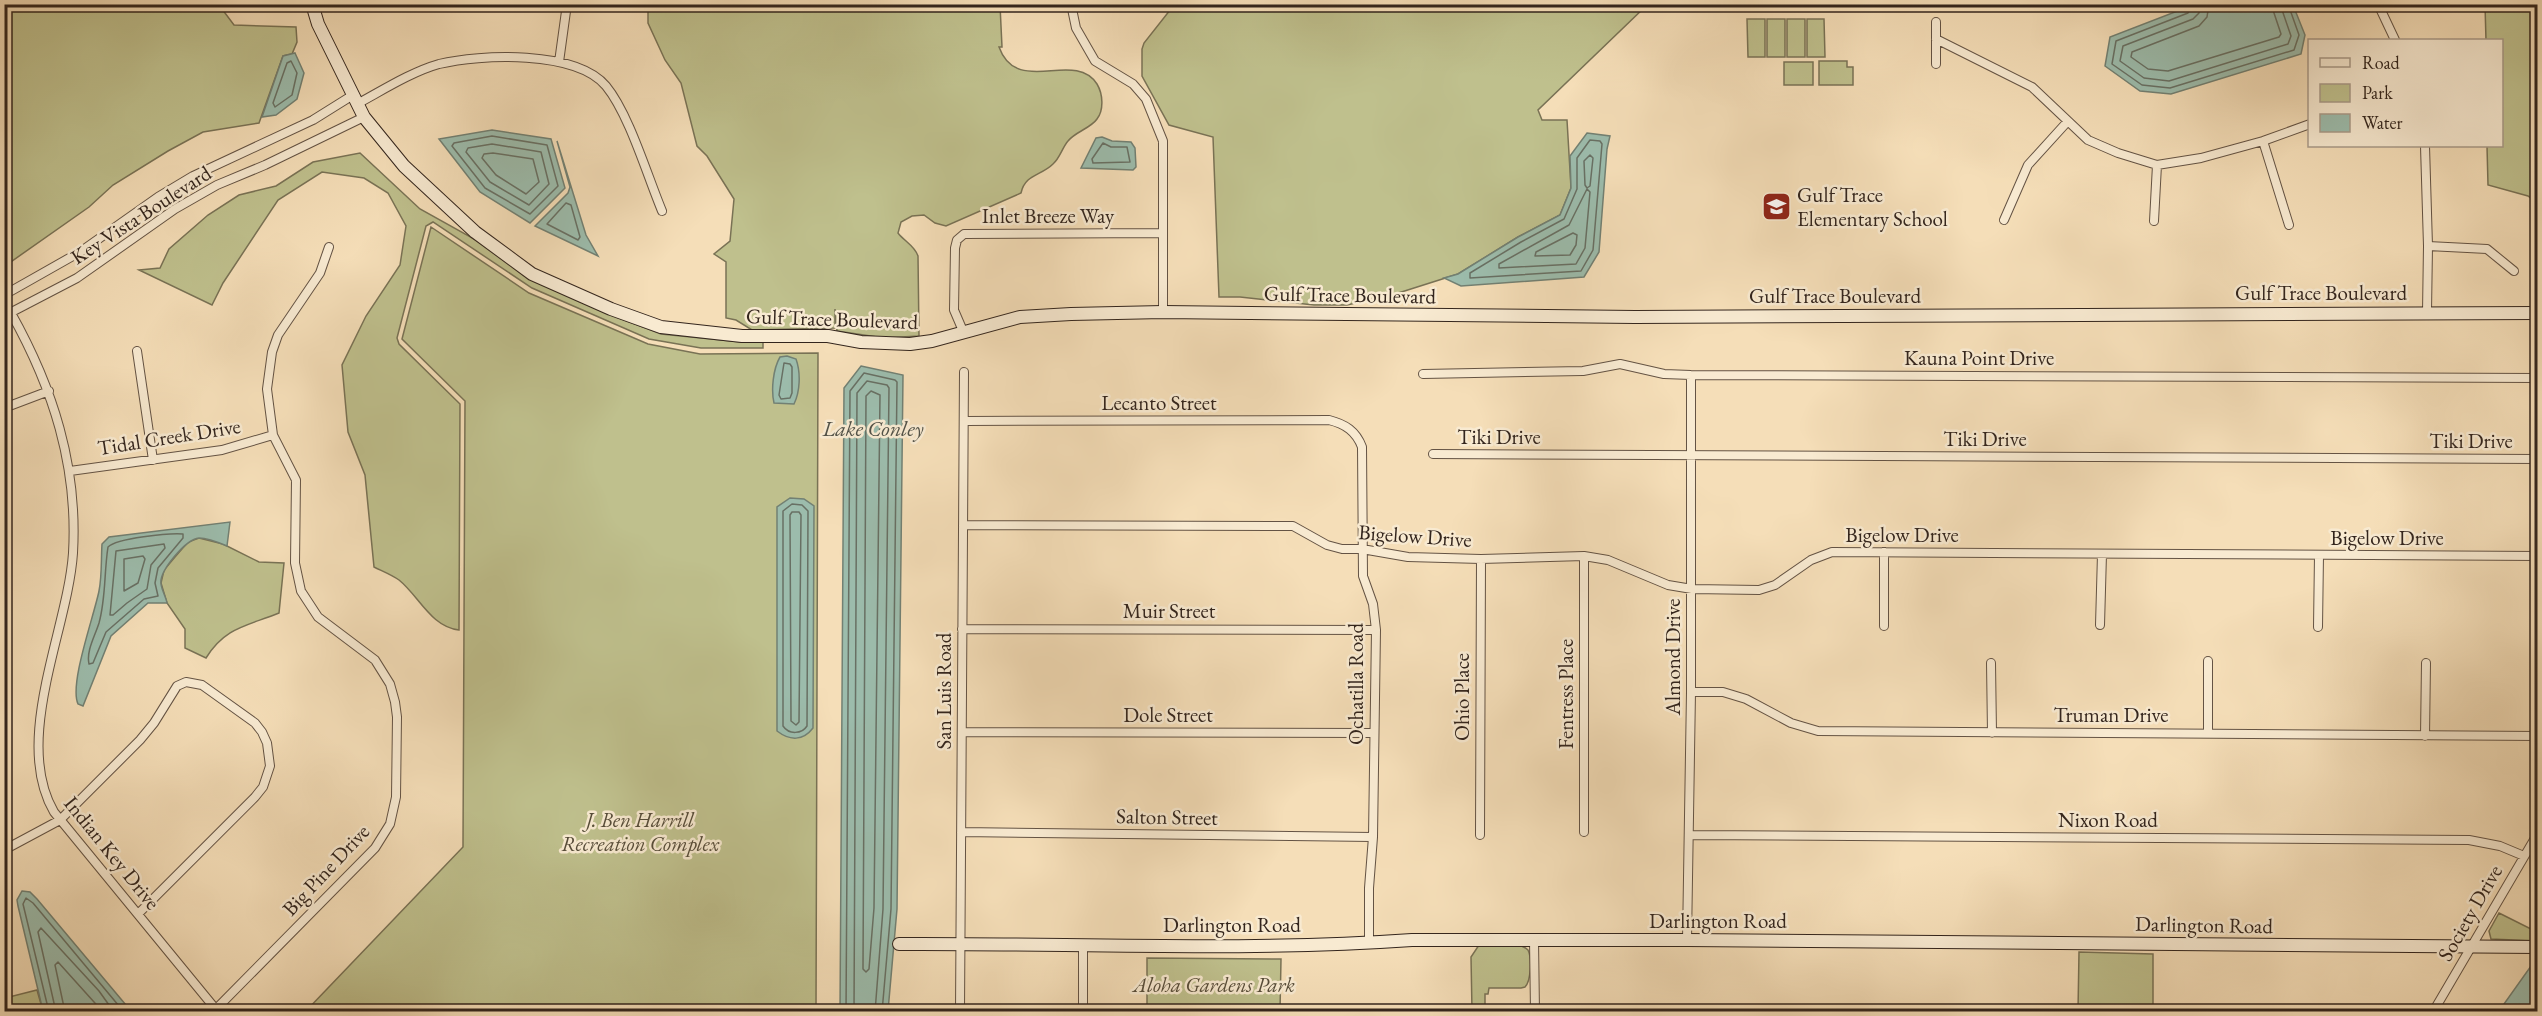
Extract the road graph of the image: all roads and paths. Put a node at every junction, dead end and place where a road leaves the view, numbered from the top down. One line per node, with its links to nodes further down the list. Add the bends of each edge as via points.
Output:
1 (312, 4): 10 (street, Gulf Trace Boulevard)
2 (567, 4): 8 (street)
3 (1071, 4): 21 (street, via 1076,27 1095,61 1133,84 1146,99 1157,125 1163,141)
4 (2378, 4): 7 (street)
5 (1936, 22): 6 (street)
6 (1936, 39): 9 (street); 12 (street, via 2032,87)
7 (2395, 39)
8 (559, 62): 10 (street, Key Vista Boulevard, via 471,58 438,65); 17 (street, Key Vista Boulevard, via 583,69 604,84 620,107)
9 (1936, 64)
10 (355, 100): 11 (street, Gulf Trace Boulevard); 25 (street, Key Vista Boulevard, via 193,176 80,252)
11 (363, 117): 29 (street, Key Vista Boulevard, via 218,184 175,209 77,278); 30 (street, Gulf Trace Boulevard, via 404,166 475,232 532,274 610,309 661,327 742,336 828,336 910,344)
12 (2068, 121): 16 (street, via 2088,140); 18 (street, via 2028,165)
13 (2308, 125): 14 (street)
14 (2263, 141): 16 (street); 20 (street)
15 (2425, 147): 22 (street)
16 (2157, 165): 19 (street)
17 (662, 211)
18 (2004, 220)
19 (2154, 221)
20 (2289, 225)
21 (1162, 233): 26 (street); 30 (street, Inlet Breeze Way, via 963,234 955,248 954,310)
22 (2428, 246): 24 (street, via 2487,249); 27 (street)
23 (329, 247): 40 (street, Big Pine Drive, via 320,273 286,321 272,352 267,389)
24 (2514, 271)
25 (4, 295)
26 (1163, 312): 27 (street, Gulf Trace Boulevard, via 1658,316); 30 (street, Gulf Trace Boulevard, via 1045,315)
27 (2427, 312): 28 (street, Gulf Trace Boulevard)
28 (2538, 313)
29 (8, 315): 36 (street, Indian Key Drive)
30 (963, 332)
31 (137, 351): 44 (street)
32 (964, 372): 38 (street, San Luis Road)
33 (1423, 374): 34 (street, Kauna Point Drive, via 1583,371 1620,364 1664,374)
34 (1691, 375): 35 (street, Kauna Point Drive); 42 (street, Almond Drive)
35 (2538, 378)
36 (49, 391): 37 (street); 45 (street, Indian Key Drive)
37 (4, 408)
38 (964, 421): 39 (street, Lecanto Street, via 1329,420); 46 (street, San Luis Road)
39 (1351, 430): 47 (street, Ochatilla Road, via 1362,447)
40 (273, 435): 44 (street, Tidal Creek Drive, via 222,450); 89 (street, Big Pine Drive, via 296,480 295,563 301,591 318,617 375,660 390,684 397,717 396,797 390,824 375,848)
41 (1433, 454): 42 (street, Tiki Drive)
42 (1691, 456): 43 (street, Tiki Drive); 54 (street, Almond Drive)
43 (2538, 459)
44 (153, 460): 45 (street, Tidal Creek Drive)
45 (70, 471): 71 (street, Indian Key Drive, via 73,553 44,693 40,743 42,786)
46 (963, 525): 47 (street, Bigelow Drive, via 1279,525 1293,526 1327,545); 58 (street, San Luis Road)
47 (1362, 549): 53 (street, Bigelow Drive, via 1408,557); 59 (street, Ochatilla Road, via 1363,576 1373,604)
48 (1884, 552): 49 (street, Bigelow Drive); 54 (street, Bigelow Drive, via 1832,552 1759,590); 56 (street)
49 (2102, 554): 50 (street, Bigelow Drive); 55 (street)
50 (2319, 555): 52 (street, Bigelow Drive); 57 (street)
51 (1584, 556): 53 (street, Bigelow Drive); 54 (street, Bigelow Drive, via 1608,560 1668,585); 73 (street, Fentress Place)
52 (2537, 556): 60 (street)
53 (1481, 559): 75 (street, Ohio Place)
54 (1692, 589): 64 (street, Almond Drive)
55 (2100, 625)
56 (1884, 626)
57 (2318, 627)
58 (962, 629): 59 (street, Muir Street); 65 (street, San Luis Road)
59 (1376, 630): 67 (street, Ochatilla Road)
60 (2536, 635)
61 (2208, 661): 68 (street)
62 (1991, 663): 66 (street)
63 (2426, 663): 69 (street)
64 (1691, 692): 66 (street, Truman Drive, via 1722,692 1746,699 1791,723 1818,731); 76 (street, Almond Drive)
65 (962, 732): 67 (street, Dole Street); 72 (street, San Luis Road)
66 (1992, 732): 68 (street, Truman Drive)
67 (1374, 733): 77 (street, Ochatilla Road)
68 (2208, 734): 69 (street, Truman Drive)
69 (2425, 736): 70 (street, Truman Drive)
70 (2538, 736)
71 (60, 820): 78 (street); 80 (street, Indian Key Drive); 80 (street, via 140,740 177,686 186,682 202,685 255,723 267,742 269,755 263,787)
72 (961, 832): 77 (street, Salton Street); 84 (street, San Luis Road)
73 (1584, 832)
74 (2538, 833): 79 (street, Society Drive)
75 (1480, 835)
76 (1690, 835): 79 (street, Nixon Road, via 2469,840); 82 (street, Almond Drive)
77 (1374, 837): 85 (street, Ochatilla Road)
78 (4, 850)
79 (2524, 856): 87 (street, Society Drive)
80 (138, 914): 89 (street, Indian Key Drive)
81 (1534, 940): 82 (street, Darlington Road); 85 (street, Darlington Road); 92 (street)
82 (1687, 940): 87 (street, Darlington Road)
83 (899, 944): 84 (street, Darlington Road)
84 (960, 944): 86 (street, Darlington Road); 90 (street, San Luis Road)
85 (1369, 944): 86 (street, Darlington Road)
86 (1083, 945): 91 (street)
87 (2471, 947): 88 (street, Darlington Road); 93 (street, Society Drive)
88 (2538, 947)
89 (217, 1010)
90 (960, 1011)
91 (1083, 1011)
92 (1535, 1011)
93 (2433, 1011)

